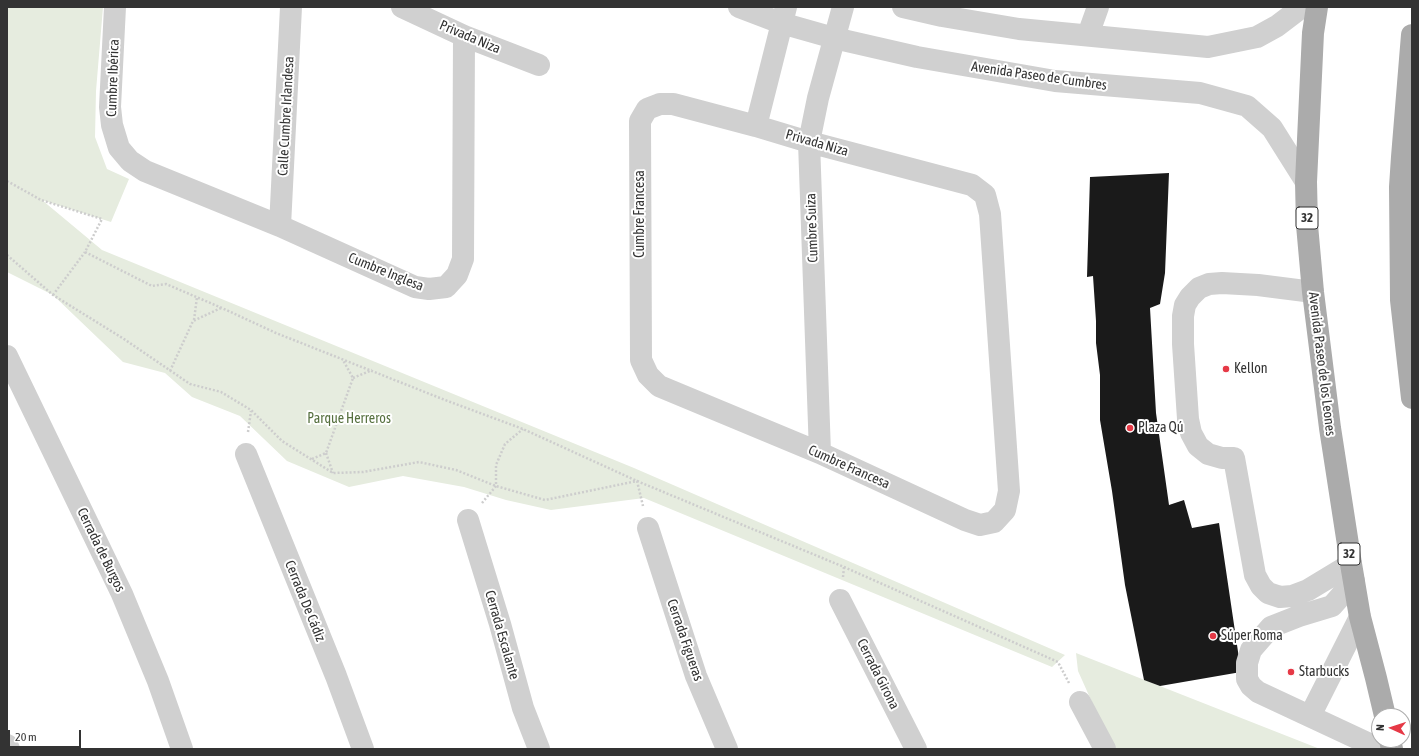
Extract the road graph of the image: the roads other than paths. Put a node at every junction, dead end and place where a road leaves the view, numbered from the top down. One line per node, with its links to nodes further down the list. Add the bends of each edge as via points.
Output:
1 (115, 7): 19 (street, Cumbre Ibérica, via 110,107)
2 (291, 7): 23 (street, Calle Cumbre Irlandesa)
3 (402, 7): 13 (street, Privada Niza)
4 (739, 7): 10 (street, Avenida Paseo de Cumbres)
5 (843, 7): 14 (street, Cumbre Suiza)
6 (903, 7): 11 (street, via 1019,29)
7 (1098, 7): 11 (street)
8 (1302, 7): 11 (street, via 1257,37 1208,47)
9 (1317, 7): 21 (main road, Avenida Paseo de los Leones / 32, via 1313,32)
10 (784, 15): 14 (street, Avenida Paseo de Cumbres); 17 (street)
11 (1088, 35)
12 (1412, 35): 20 (main road)
13 (464, 36): 15 (street, Privada Niza); 23 (street, Cumbre Inglesa, via 463,259 457,275 446,287 415,287)
14 (834, 38): 18 (street, Cumbre Suiza); 21 (street, Avenida Paseo de Cumbres, via 917,57 1055,81 1200,94 1247,106 1272,128)
15 (540, 65)
16 (647, 110): 17 (street, Privada Niza, via 660,104 673,104); 27 (street, Cumbre Francesa, via 640,121 641,360 648,375 659,386)
17 (756, 126): 18 (street, Privada Niza)
18 (809, 142): 22 (street, Privada Niza, via 972,185); 27 (street, Cumbre Suiza)
19 (119, 148): 23 (street, Cumbre Inglesa, via 130,161 145,171)
20 (1407, 152): 26 (main road, via 1401,300)
21 (1306, 182): 24 (main road, Avenida Paseo de los Leones / 32)
22 (985, 196): 27 (street, Cumbre Francesa, via 990,214 1009,483 1005,510 994,522 980,525 972,523)
23 (280, 226)
24 (1313, 292): 31 (main road, Avenida Paseo de los Leones / 32); 31 (street, via 1222,283 1200,288 1190,297 1185,305 1183,330 1188,419 1198,446 1208,454 1234,458 1255,575 1268,593 1280,597 1292,596)
25 (7, 356): 39 (street, Cerrada de Burgos, via 122,594 158,681)
26 (1411, 389)
27 (820, 453)
28 (246, 454): 40 (street, Cerrada De Cádiz)
29 (468, 520): 41 (street, Cerrada Escalante, via 523,708)
30 (648, 528): 42 (street, Cerrada Figueras, via 696,676)
31 (1352, 572): 33 (main road, Avenida Paseo de los Leones / 32); 36 (street, via 1332,606 1271,627 1251,650 1247,663 1248,679 1254,689)
32 (840, 600): 43 (street, Cerrada Girona)
33 (1360, 617): 35 (main road, Avenida Paseo de los Leones / 32); 36 (street)
34 (1080, 702): 44 (street)
35 (1383, 708)
36 (1310, 716): 45 (street)
37 (7, 745): 38 (street)
38 (9, 749)
39 (182, 749)
40 (363, 749)
41 (539, 749)
42 (727, 749)
43 (916, 749)
44 (1105, 749)
45 (1380, 749)

